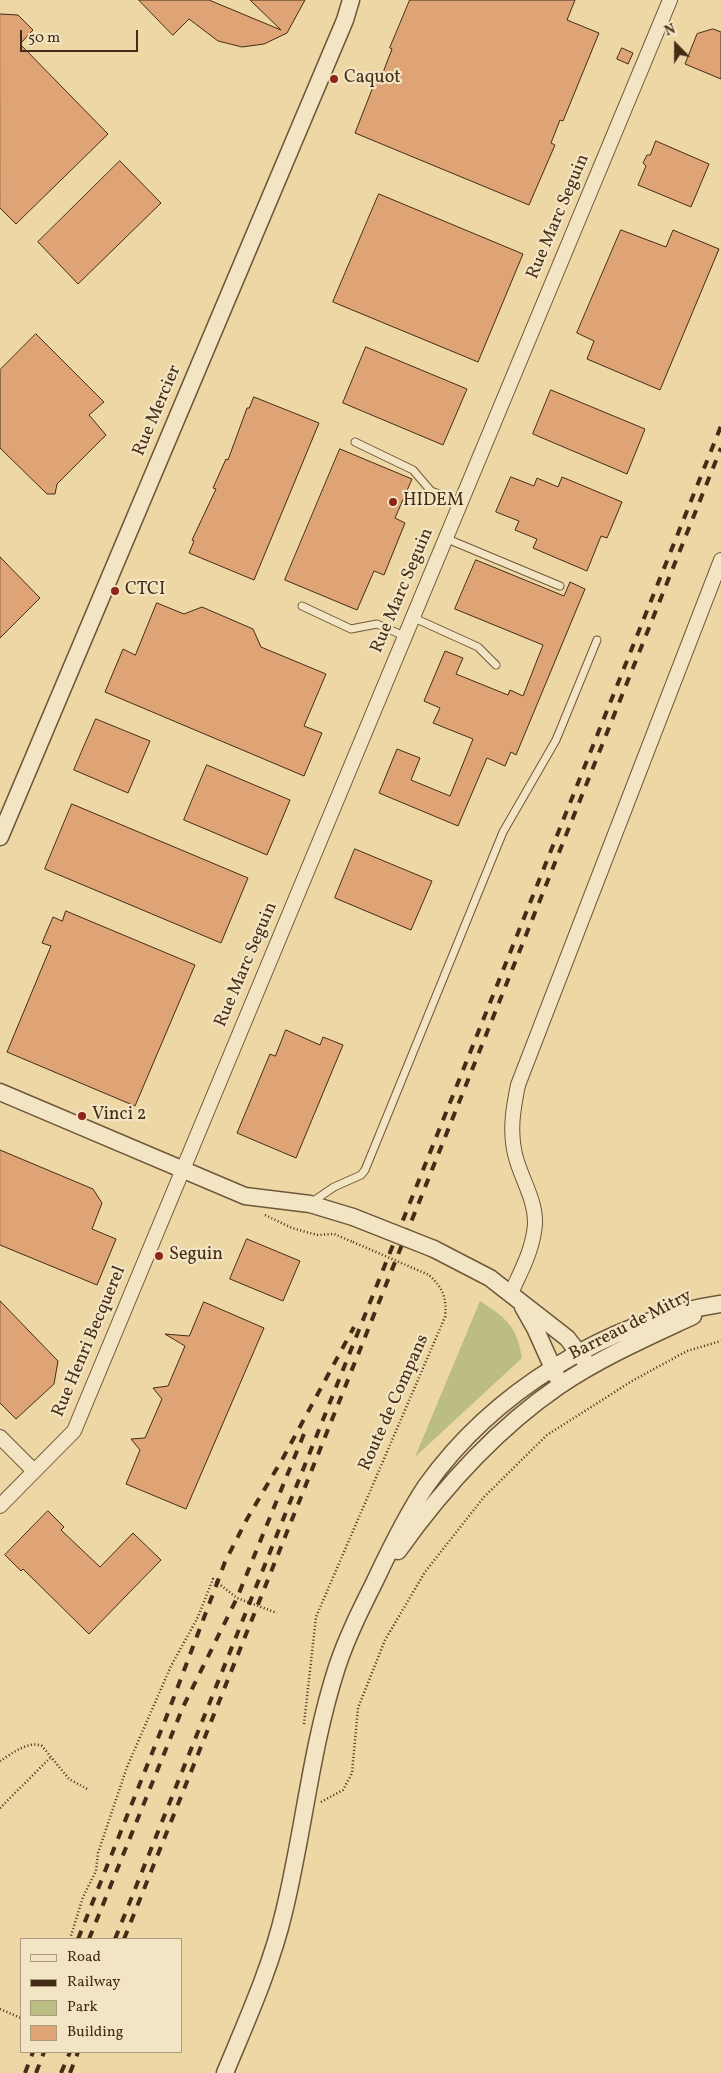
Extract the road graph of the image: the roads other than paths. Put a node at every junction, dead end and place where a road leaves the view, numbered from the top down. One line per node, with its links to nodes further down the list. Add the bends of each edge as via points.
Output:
1 (351, 0): 13 (street, Rue Mercier)
2 (670, 0): 4 (street, Rue Marc Seguin)
3 (355, 442): 4 (lane, via 413,470 431,491)
4 (460, 502): 5 (street, Rue Marc Seguin)
5 (445, 538): 7 (lane); 9 (street, Rue Marc Seguin)
6 (721, 560): 17 (street, via 518,1085 513,1108 513,1143 534,1208 535,1223)
7 (560, 586)
8 (302, 606): 10 (lane, via 351,629 377,624)
9 (412, 617): 10 (street, Rue Marc Seguin); 12 (lane, via 478,647)
10 (404, 636): 15 (street, Rue Marc Seguin)
11 (597, 640): 16 (lane, via 556,740 502,832 365,1170)
12 (496, 665)
13 (0, 837)
14 (0, 1092): 15 (street)
15 (182, 1169): 16 (street, via 245,1196); 24 (street, Rue Henri Becquerel, via 74,1431)
16 (310, 1204): 17 (street, bridge, via 434,1249 476,1270)
17 (516, 1298): 19 (street); 20 (street)
18 (720, 1304): 19 (street, via 656,1318); 21 (street, Barreau de Mitry)
19 (580, 1352): 20 (street); 21 (street)
20 (554, 1368): 22 (street); 26 (street, via 488,1418 433,1478 402,1525)
21 (590, 1368): 22 (street, Barreau de Mitry)
22 (560, 1385): 26 (street, Barreau de Mitry, via 507,1426 473,1459 436,1500)
23 (0, 1437): 24 (street)
24 (34, 1471): 25 (street, Rue Henri Becquerel)
25 (0, 1506)
26 (371, 1589): 27 (street, via 338,1665 319,1734 277,1939)
27 (225, 2073)

